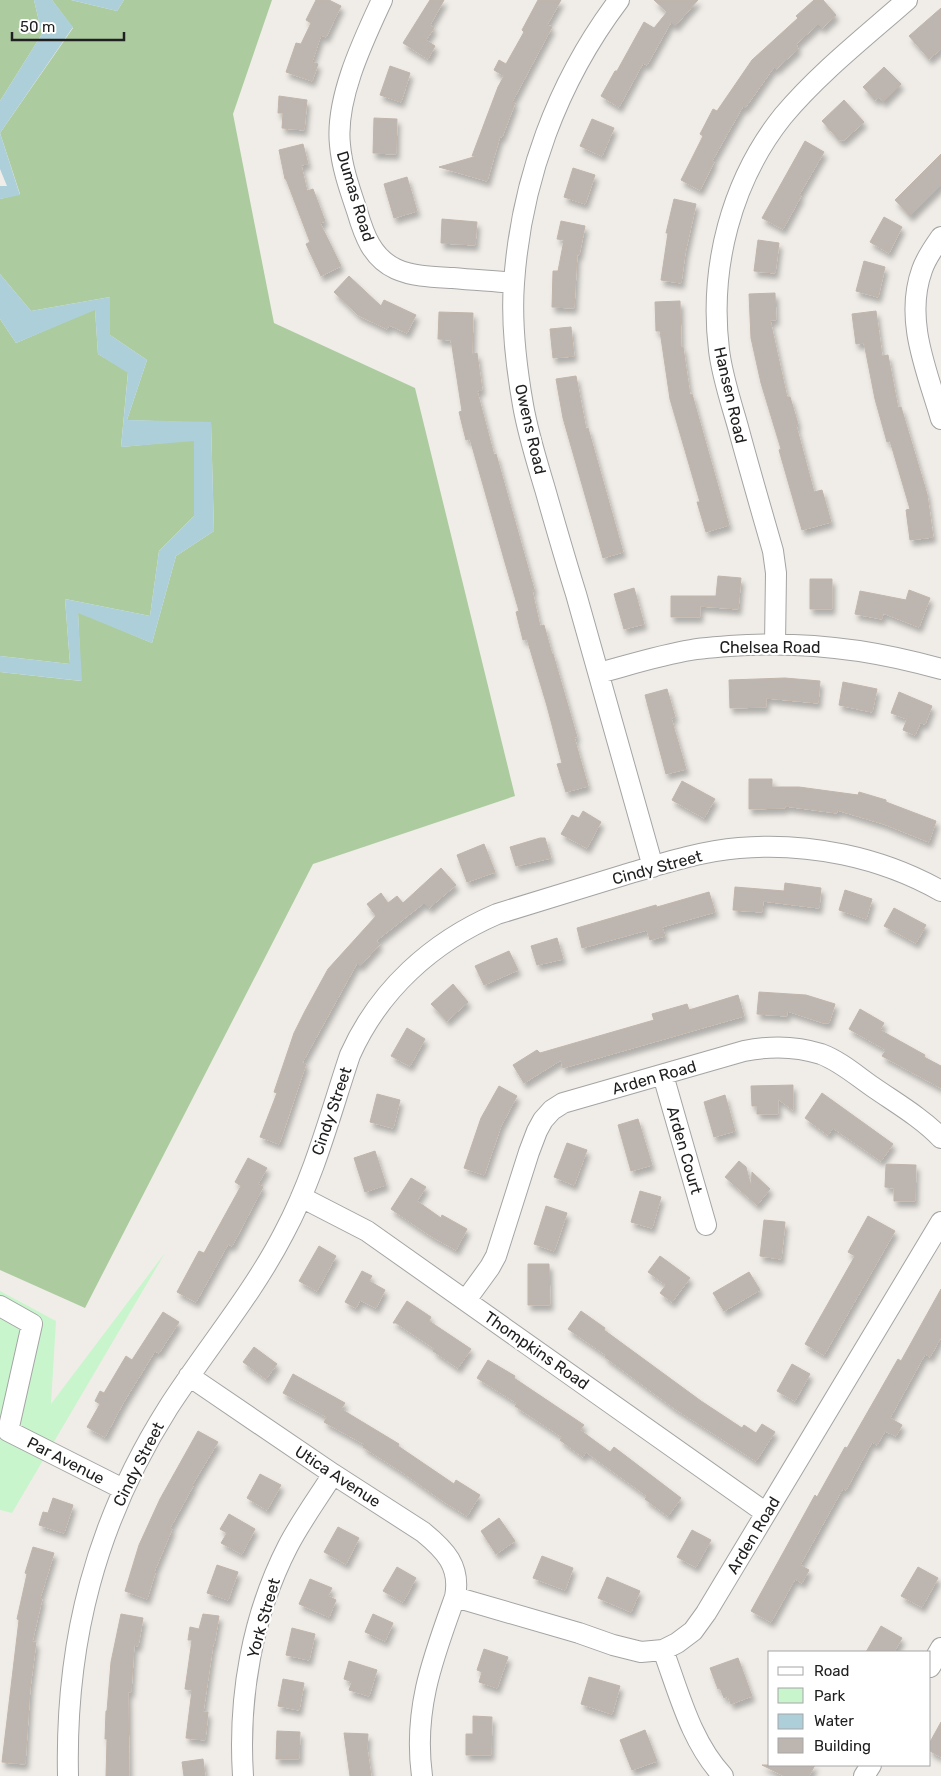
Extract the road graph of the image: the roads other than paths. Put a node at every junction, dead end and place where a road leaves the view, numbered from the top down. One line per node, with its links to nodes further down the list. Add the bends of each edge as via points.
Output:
1 (382, 0): 5 (street, Dumas Road, via 345,95 340,128 343,163 366,240 387,264 406,272)
2 (619, 0): 5 (street, Owens Road, via 577,63 550,122 526,199)
3 (907, 0): 7 (street, Hansen Road, via 811,85 783,117 747,174 731,218 722,258 716,312 719,352 773,551 776,573)
4 (941, 236): 6 (street, via 922,270 915,322)
5 (514, 283): 9 (street, Owens Road, via 514,339 523,407 532,448)
6 (941, 419)
7 (775, 644): 8 (street, Chelsea Road, via 869,652); 9 (street, Chelsea Road, via 692,650)
8 (941, 669)
9 (599, 673): 10 (street, Owens Road)
10 (652, 867): 11 (street, Cindy Street, via 738,848 798,849 843,854 885,865); 14 (street, Cindy Street, via 478,922 411,969 382,1001 359,1034)
11 (941, 891)
12 (663, 1075): 13 (street, Arden Road, via 758,1048 789,1048 822,1054); 16 (street, Arden Court); 17 (street, Arden Road, via 563,1103 543,1120 529,1152 496,1256)
13 (941, 1138)
14 (301, 1197): 17 (street, Thompkins Road, via 367,1231); 19 (street, Cindy Street, via 263,1270)
15 (941, 1222): 22 (street, Arden Road)
16 (706, 1225)
17 (466, 1300): 22 (street, Thompkins Road)
18 (0, 1306): 21 (street, Par Avenue, via 32,1324 8,1431)
19 (189, 1376): 20 (street, Utica Avenue); 21 (street, Cindy Street)
20 (333, 1474): 23 (street, Utica Avenue, via 435,1542 449,1557 455,1571); 28 (street, York Street, via 287,1548 258,1622 243,1704)
21 (123, 1488): 27 (street, Cindy Street, via 95,1562 82,1616 71,1686)
22 (766, 1513): 25 (street, Arden Road, via 694,1631)
23 (455, 1596): 25 (street, Arden Road, via 622,1648 641,1652); 29 (street, Utica Avenue, via 429,1670 421,1707)
24 (941, 1648): 26 (street)
25 (663, 1650): 30 (street, via 697,1739)
26 (931, 1664)
27 (68, 1776)
28 (243, 1776)
29 (422, 1776)
30 (723, 1776)

